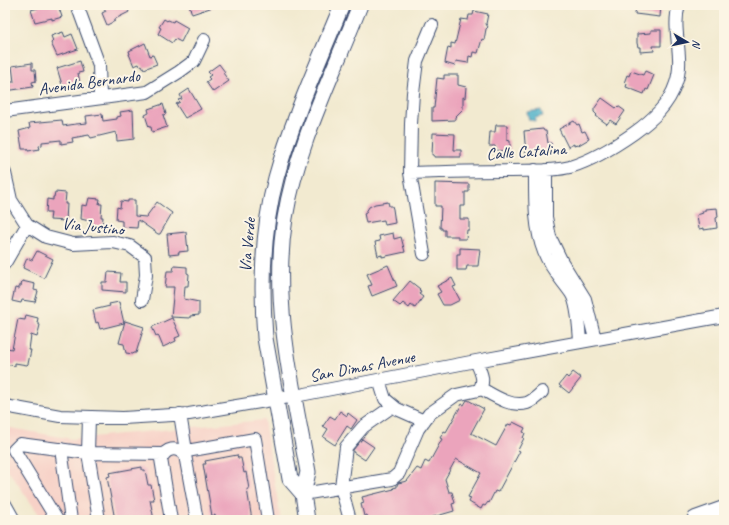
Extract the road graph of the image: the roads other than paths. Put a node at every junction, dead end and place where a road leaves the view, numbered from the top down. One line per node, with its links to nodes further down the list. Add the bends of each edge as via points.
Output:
1 (77, 5): 7 (street, via 99,65)
2 (342, 5): 25 (main road, Via Verde, via 290,135 276,178 268,218 263,263 265,338)
3 (360, 5): 24 (main road, Via Verde, via 303,147 292,182 285,218 280,259 280,291 284,337)
4 (679, 5): 9 (street, Calle Catalina, via 677,32 680,60 676,83 665,106 646,124 596,157 570,167)
5 (432, 24): 11 (street, via 417,61)
6 (204, 40): 7 (street, Avenida Bernardo, via 194,61 147,92)
7 (100, 97): 8 (street, Avenida Bernardo)
8 (5, 111)
9 (540, 170): 11 (street, Calle Catalina); 15 (street, via 550,237)
10 (5, 173): 12 (street, Via Justino, via 11,200)
11 (410, 173): 13 (street)
12 (26, 225): 14 (street); 16 (street, Via Justino, via 46,237 73,244 113,242 130,246 145,257 146,275)
13 (424, 254)
14 (5, 263)
15 (576, 292): 18 (street, via 585,299); 19 (street)
16 (142, 300)
17 (724, 316): 18 (street, San Dimas Avenue)
18 (595, 339): 19 (street, San Dimas Avenue)
19 (580, 341): 20 (street, San Dimas Avenue)
20 (476, 361): 21 (street, San Dimas Avenue); 22 (street, via 483,378)
21 (379, 380): 24 (street, San Dimas Avenue); 27 (street, via 385,399)
22 (480, 388): 23 (street, via 510,403 520,405 528,403); 30 (street, via 456,395 429,414)
23 (542, 392)
24 (295, 396): 25 (street, San Dimas Avenue); 36 (main road, Via Verde, via 308,472)
25 (277, 399): 28 (street, San Dimas Avenue); 36 (main road, Via Verde, via 290,479)
26 (5, 406): 29 (street, San Dimas Avenue, via 60,416)
27 (393, 406): 30 (street); 35 (street, via 363,427 346,448)
28 (180, 414): 29 (street, San Dimas Avenue, via 123,418); 32 (street)
29 (88, 417): 33 (street)
30 (424, 422): 35 (street, via 418,429 399,474 392,479)
31 (61, 449): 33 (street); 40 (street, via 20,444 14,450); 41 (street)
32 (184, 451): 34 (street, via 172,449); 44 (street); 45 (street, via 255,439)
33 (88, 453): 34 (street); 42 (street)
34 (163, 454): 43 (street, via 161,459)
35 (341, 487): 36 (street); 47 (street)
36 (302, 494): 46 (main road, Via Verde)
37 (5, 504): 39 (street)
38 (724, 510): 48 (highway)
39 (14, 520)
40 (56, 520)
41 (71, 520)
42 (99, 520)
43 (171, 520)
44 (196, 520)
45 (268, 520)
46 (307, 520)
47 (350, 520)
48 (696, 520)

